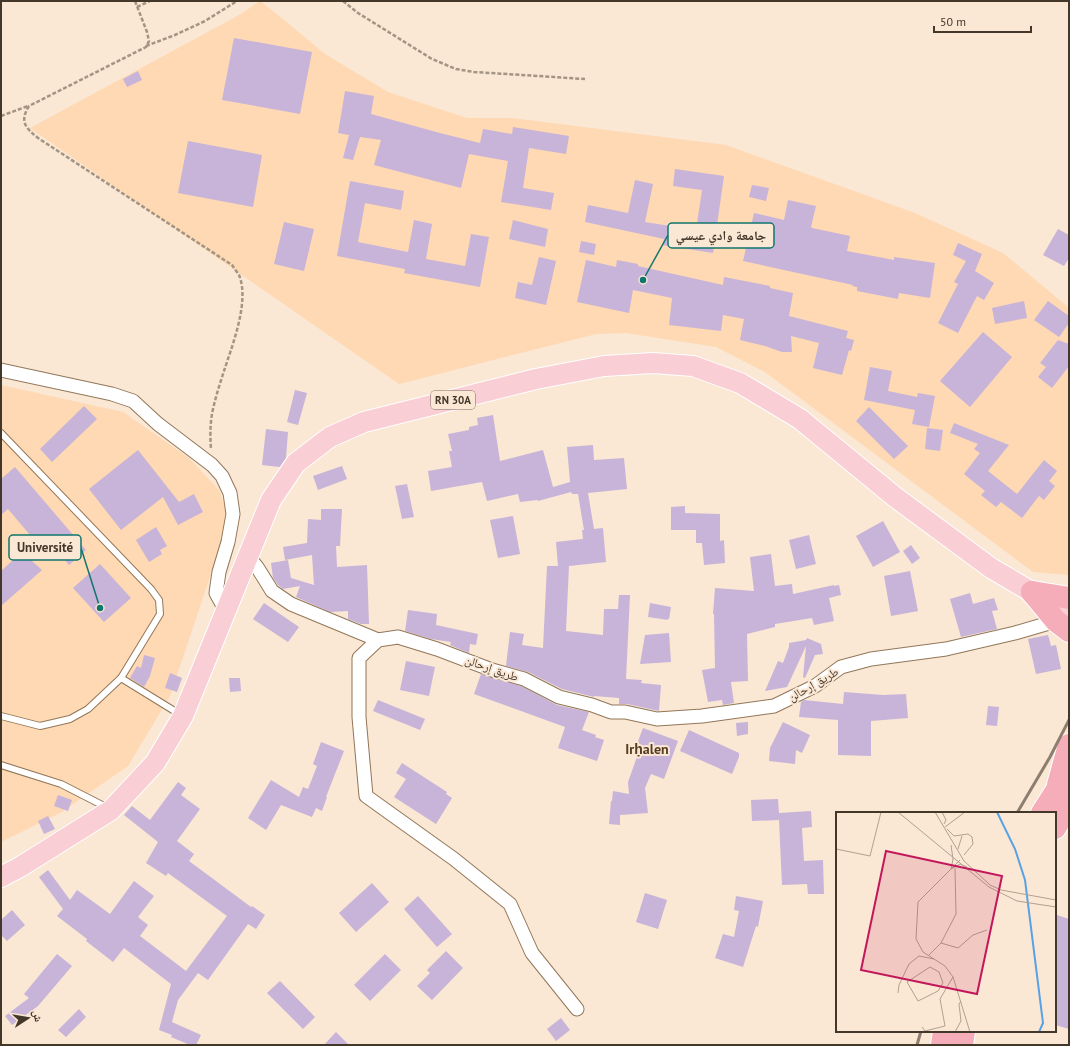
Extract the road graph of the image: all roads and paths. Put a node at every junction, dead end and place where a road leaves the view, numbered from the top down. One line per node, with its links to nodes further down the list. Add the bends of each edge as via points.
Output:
1 (135, 1): 5 (path)
2 (150, 1): 5 (path)
3 (237, 1): 6 (path, via 205,21)
4 (343, 1): 7 (path, via 358,13 432,58 456,69)
5 (137, 7): 6 (path, via 147,32 149,41)
6 (146, 47): 8 (path)
7 (585, 79)
8 (28, 106): 9 (path); 12 (path, via 23,118 28,130 232,265 239,275 242,289 241,308 235,338 213,411 210,440)
9 (1, 116)
10 (1, 370): 12 (street, via 112,394 133,401)
11 (1, 433): 19 (lane, via 159,600 160,614)
12 (212, 466): 16 (street, via 222,476 230,493 233,514 216,593)
13 (248, 556): 14 (main road, RN 30A, via 271,500 296,463 330,437 364,422 536,379 604,366 653,364 692,366 740,383 800,418 895,497 991,568); 16 (main road, RN 30A); 18 (street, via 272,591 291,604)
14 (1032, 592): 15 (highway); 17 (highway)
15 (1069, 598)
16 (226, 611): 21 (main road, RN 30A)
17 (1065, 622): 18 (street, طريق إرحالن, via 946,648 841,667 814,686 774,706 702,716 656,719 625,712 610,712 559,697 524,679 398,637)
18 (378, 640): 30 (street, via 359,658 359,717 366,796 454,859 510,904 532,953)
19 (121, 678): 20 (lane, via 88,709 70,719 40,726); 21 (lane)
20 (1, 716)
21 (183, 716): 26 (main road, RN 30A, via 155,763)
22 (1069, 745): 25 (highway)
23 (1, 765): 26 (lane, via 61,784)
24 (1069, 772): 25 (highway)
25 (1063, 797): 27 (highway); 28 (highway)
26 (111, 810): 29 (main road, RN 30A)
27 (1043, 812)
28 (1056, 824)
29 (1, 877)
30 (577, 1009)
31 (944, 1032): 33 (highway)
32 (964, 1032): 34 (highway)
33 (942, 1045)
34 (962, 1045)

